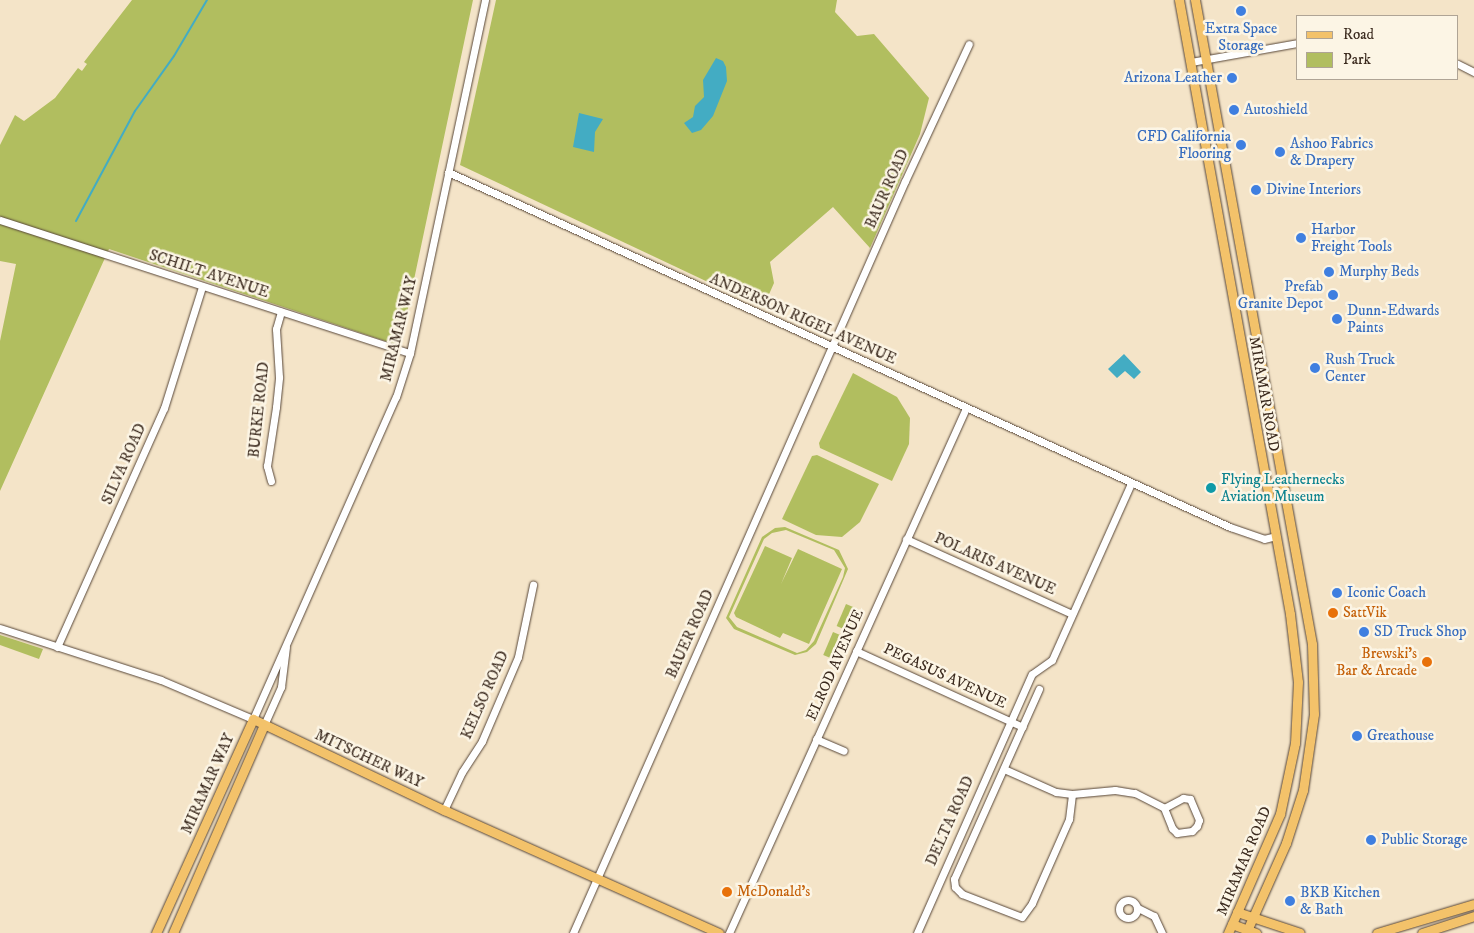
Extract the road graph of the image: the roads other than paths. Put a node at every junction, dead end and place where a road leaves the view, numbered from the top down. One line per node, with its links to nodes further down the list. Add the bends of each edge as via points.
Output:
1 (486, 0): 10 (street, MIRAMAR WAY)
2 (1179, 0): 7 (main road, MIRAMAR ROAD)
3 (1195, 0): 6 (main road, MIRAMAR ROAD)
4 (1296, 43): 6 (street)
5 (969, 44): 14 (street, BAUR ROAD)
6 (1206, 59): 7 (street); 43 (main road, MIRAMAR ROAD, via 1312,644 1314,714 1303,790 1286,843)
7 (1191, 62): 19 (main road, MIRAMAR ROAD)
8 (1459, 64): 9 (street)
9 (1474, 72)
10 (448, 172): 14 (street, ANDERSON RIGEL AVENUE); 15 (street, MIRAMAR WAY)
11 (0, 220): 12 (street, SCHILT AVENUE)
12 (202, 287): 13 (street, SCHILT AVENUE); 24 (street, SILVA ROAD, via 164,408)
13 (281, 312): 15 (street, SCHILT AVENUE); 17 (street, BURKE ROAD, via 276,329 276,407 267,466)
14 (833, 347): 16 (street, ANDERSON RIGEL AVENUE); 38 (street, BAUER ROAD)
15 (410, 354): 25 (street, MIRAMAR WAY, via 374,450)
16 (966, 408): 18 (street, ANDERSON RIGEL AVENUE); 20 (street, ELROD AVENUE)
17 (271, 481)
18 (1131, 483): 19 (street, ANDERSON RIGEL AVENUE, via 1230,526 1264,538); 22 (street)
19 (1276, 536): 41 (main road, MIRAMAR ROAD, via 1295,644 1298,682 1295,744 1280,814)
20 (906, 539): 22 (street, POLARIS AVENUE); 26 (street, ELROD AVENUE)
21 (533, 585): 37 (street, KELSO ROAD, via 518,657 482,741 462,772)
22 (1072, 614): 29 (street, DELTA ROAD, via 1052,660 1032,674)
23 (0, 628): 24 (street, MITSCHER WAY)
24 (57, 646): 28 (street, MITSCHER WAY, via 161,680)
25 (286, 647): 28 (street, MIRAMAR WAY); 30 (street, MIRAMAR WAY, via 281,687)
26 (856, 651): 29 (street, PEGASUS AVENUE); 32 (street, ELROD AVENUE)
27 (1039, 689): 31 (street, DELTA ROAD)
28 (253, 719): 30 (main road, MITSCHER WAY); 46 (main road, MIRAMAR WAY)
29 (1010, 721): 31 (street, PEGASUS AVENUE); 51 (street, DELTA ROAD)
30 (264, 725): 37 (main road, MITSCHER WAY); 47 (main road, MIRAMAR WAY)
31 (1023, 727): 34 (street, DELTA ROAD)
32 (816, 739): 33 (street); 50 (street, ELROD AVENUE)
33 (844, 751)
34 (1004, 769): 35 (street, via 1056,792); 35 (street, DELTA ROAD, via 954,879 955,887 962,894 1022,917 1032,903 1069,819)
35 (1072, 794): 36 (street, via 1115,790 1134,793)
36 (1164, 808): 36 (street, via 1188,798 1199,820 1197,826 1192,831 1178,833 1172,828)
37 (444, 810): 38 (main road, MITSCHER WAY)
38 (598, 880): 48 (street, BAUER ROAD); 49 (main road, MITSCHER WAY)
39 (1474, 904): 55 (main road)
40 (1138, 908): 52 (street, via 1154,916)
41 (1237, 912): 43 (main road); 44 (main road, MIRAMAR ROAD)
42 (1474, 916): 56 (main road)
43 (1253, 918): 45 (main road, MIRAMAR ROAD); 54 (main road)
44 (1232, 924): 45 (main road); 53 (main road, MIRAMAR ROAD)
45 (1250, 932)
46 (156, 933)
47 (173, 933)
48 (573, 933)
49 (719, 933)
50 (729, 933)
51 (917, 933)
52 (1162, 933)
53 (1228, 933)
54 (1300, 933)
55 (1377, 933)
56 (1422, 933)

